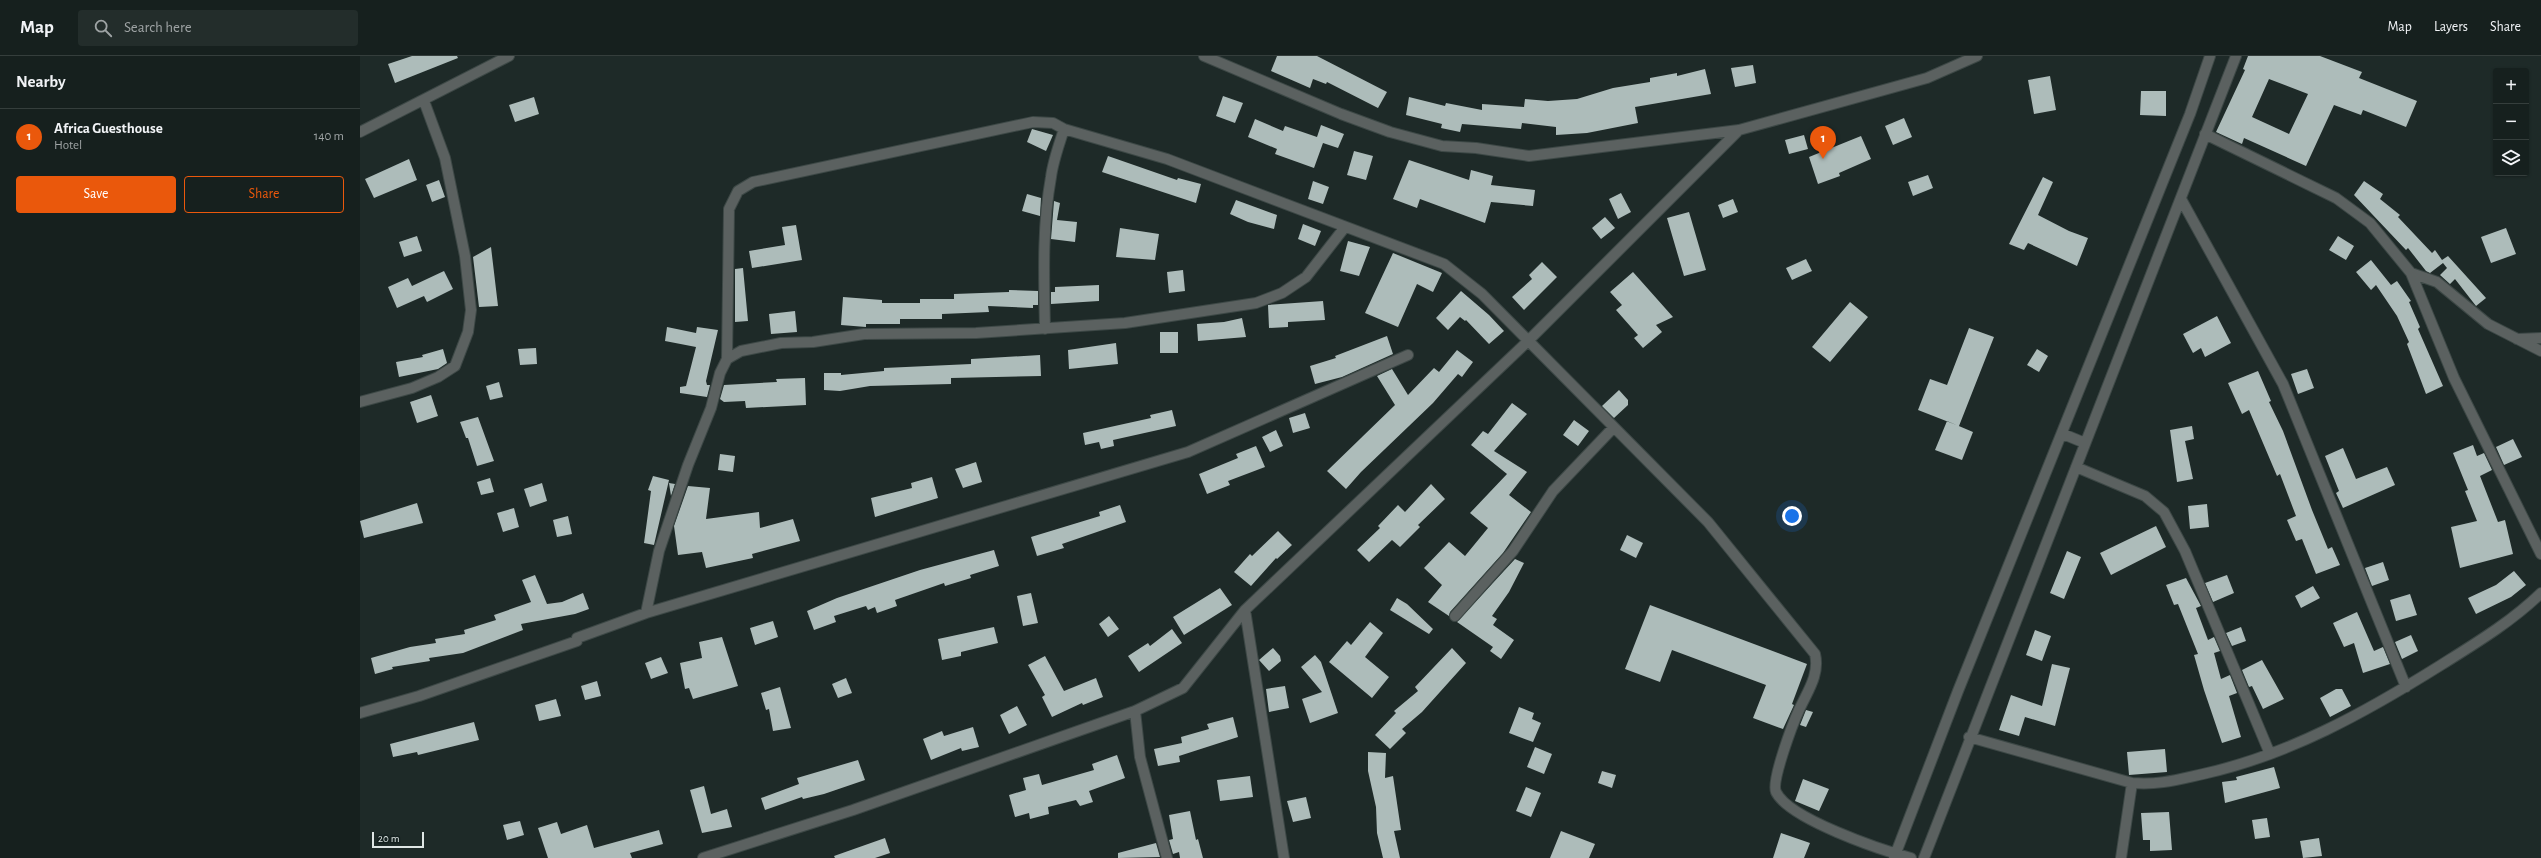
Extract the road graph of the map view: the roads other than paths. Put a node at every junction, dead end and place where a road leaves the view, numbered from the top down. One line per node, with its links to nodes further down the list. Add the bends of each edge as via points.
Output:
1 (509, 56): 6 (street)
2 (1204, 56): 8 (street, via 1341,114 1390,132 1442,146 1529,156)
3 (1977, 56): 8 (street, via 1927,78)
4 (2210, 56): 23 (street, via 2190,114)
5 (2236, 56): 10 (street)
6 (424, 101): 9 (street); 21 (street, via 445,158 464,256 471,310 468,332 455,366 438,377 412,388)
7 (1064, 130): 12 (street, via 1167,159); 14 (street, via 1051,175 1048,198 1044,246); 20 (street, via 1053,123 1026,123 745,185 738,191 729,209)
8 (1739, 130): 17 (street)
9 (360, 132)
10 (2205, 134): 11 (street); 13 (street, via 2336,198 2370,223)
11 (2181, 199): 24 (street); 31 (street, via 2283,384)
12 (1345, 227): 14 (street, via 1306,277 1282,293 1256,303 1125,323); 17 (street, via 1444,264 1482,294)
13 (2411, 273): 16 (street, via 2436,282 2488,324); 26 (street, via 2454,378)
14 (1045, 329): 20 (street, via 976,333 864,334 813,342 781,343 741,351)
15 (2541, 338): 16 (street)
16 (2515, 339): 18 (street)
17 (1528, 341): 22 (street); 28 (street)
18 (2541, 351)
19 (1408, 355): 29 (street, via 1188,452)
20 (726, 359): 29 (street, via 659,551)
21 (360, 402)
22 (1614, 427): 30 (street, via 1554,491 1513,551); 37 (street, via 1708,522 1815,654 1818,665 1816,674 1797,713 1784,751 1774,785 1776,792 1797,812 1841,834)
23 (2063, 434): 24 (street); 37 (street, via 1958,691)
24 (2085, 443): 25 (street)
25 (2076, 467): 34 (street); 35 (street, via 2145,496 2164,512 2185,551)
26 (2541, 554)
27 (2541, 593): 31 (street, via 2498,630)
28 (1245, 610): 32 (street, via 1184,688); 40 (street)
29 (646, 612): 33 (street, via 570,643 419,696)
30 (1455, 616)
31 (2406, 687): 35 (street, via 2331,729)
32 (1135, 711): 38 (street, via 853,810); 39 (street, via 1140,757)
33 (360, 713)
34 (1969, 737): 36 (street); 42 (street)
35 (2270, 754): 36 (street, via 2224,769 2156,785)
36 (2132, 783): 43 (street)
37 (1895, 856): 41 (street)
38 (703, 858)
39 (1166, 858)
40 (1284, 858)
41 (1911, 858)
42 (1924, 858)
43 (2121, 858)

